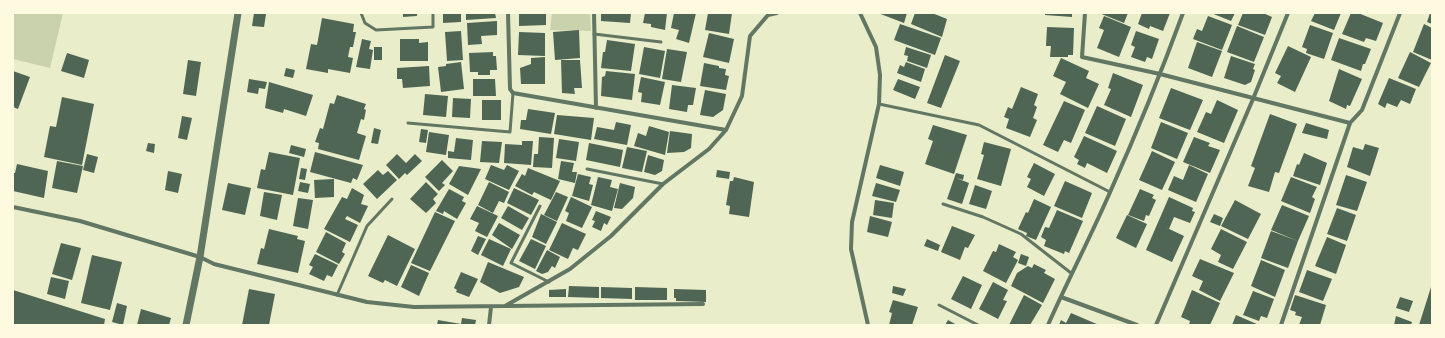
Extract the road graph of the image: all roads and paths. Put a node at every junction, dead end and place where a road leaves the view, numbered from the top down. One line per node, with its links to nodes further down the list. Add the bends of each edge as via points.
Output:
1 (238, 13): 29 (street)
2 (361, 13): 3 (lane, via 365,23 376,30 433,27)
3 (432, 13)
4 (508, 13): 15 (street, via 510,88)
5 (594, 13): 12 (street)
6 (777, 13): 21 (street, via 768,15 750,36 742,96)
7 (860, 13): 17 (street, via 876,47 880,75)
8 (1085, 13): 14 (street, via 1082,57)
9 (1183, 13): 14 (street)
10 (1288, 13): 16 (street)
11 (1400, 13): 20 (street, via 1362,110)
12 (594, 34): 13 (lane); 18 (street)
13 (661, 42)
14 (1160, 74): 16 (street); 24 (street)
15 (513, 93): 18 (street); 19 (lane, via 510,132)
16 (1253, 99): 20 (street); 44 (street)
17 (879, 104): 24 (lane, via 979,125); 40 (street, via 852,222 851,249)
18 (596, 108): 21 (street)
19 (408, 123)
20 (1350, 123): 45 (street)
21 (726, 130): 23 (street, via 709,149)
22 (587, 169): 23 (lane)
23 (663, 184): 31 (street, via 611,236 570,269)
24 (1110, 192): 30 (street)
25 (392, 199): 32 (lane, via 367,226)
26 (943, 204): 30 (lane, via 983,217 1021,234)
27 (540, 206): 31 (lane, via 511,263)
28 (13, 207): 29 (street, via 80,221)
29 (200, 257): 32 (street, via 214,264); 38 (street)
30 (1071, 274): 33 (street)
31 (549, 282): 35 (street)
32 (337, 295): 37 (street, via 367,302 414,307)
33 (1061, 297): 42 (street); 43 (street)
34 (703, 304): 35 (street)
35 (505, 306): 37 (street)
36 (939, 306): 41 (lane)
37 (491, 307): 39 (street)
38 (186, 325)
39 (489, 325)
40 (868, 325)
41 (978, 325)
42 (1048, 325)
43 (1137, 325)
44 (1156, 325)
45 (1280, 325)

